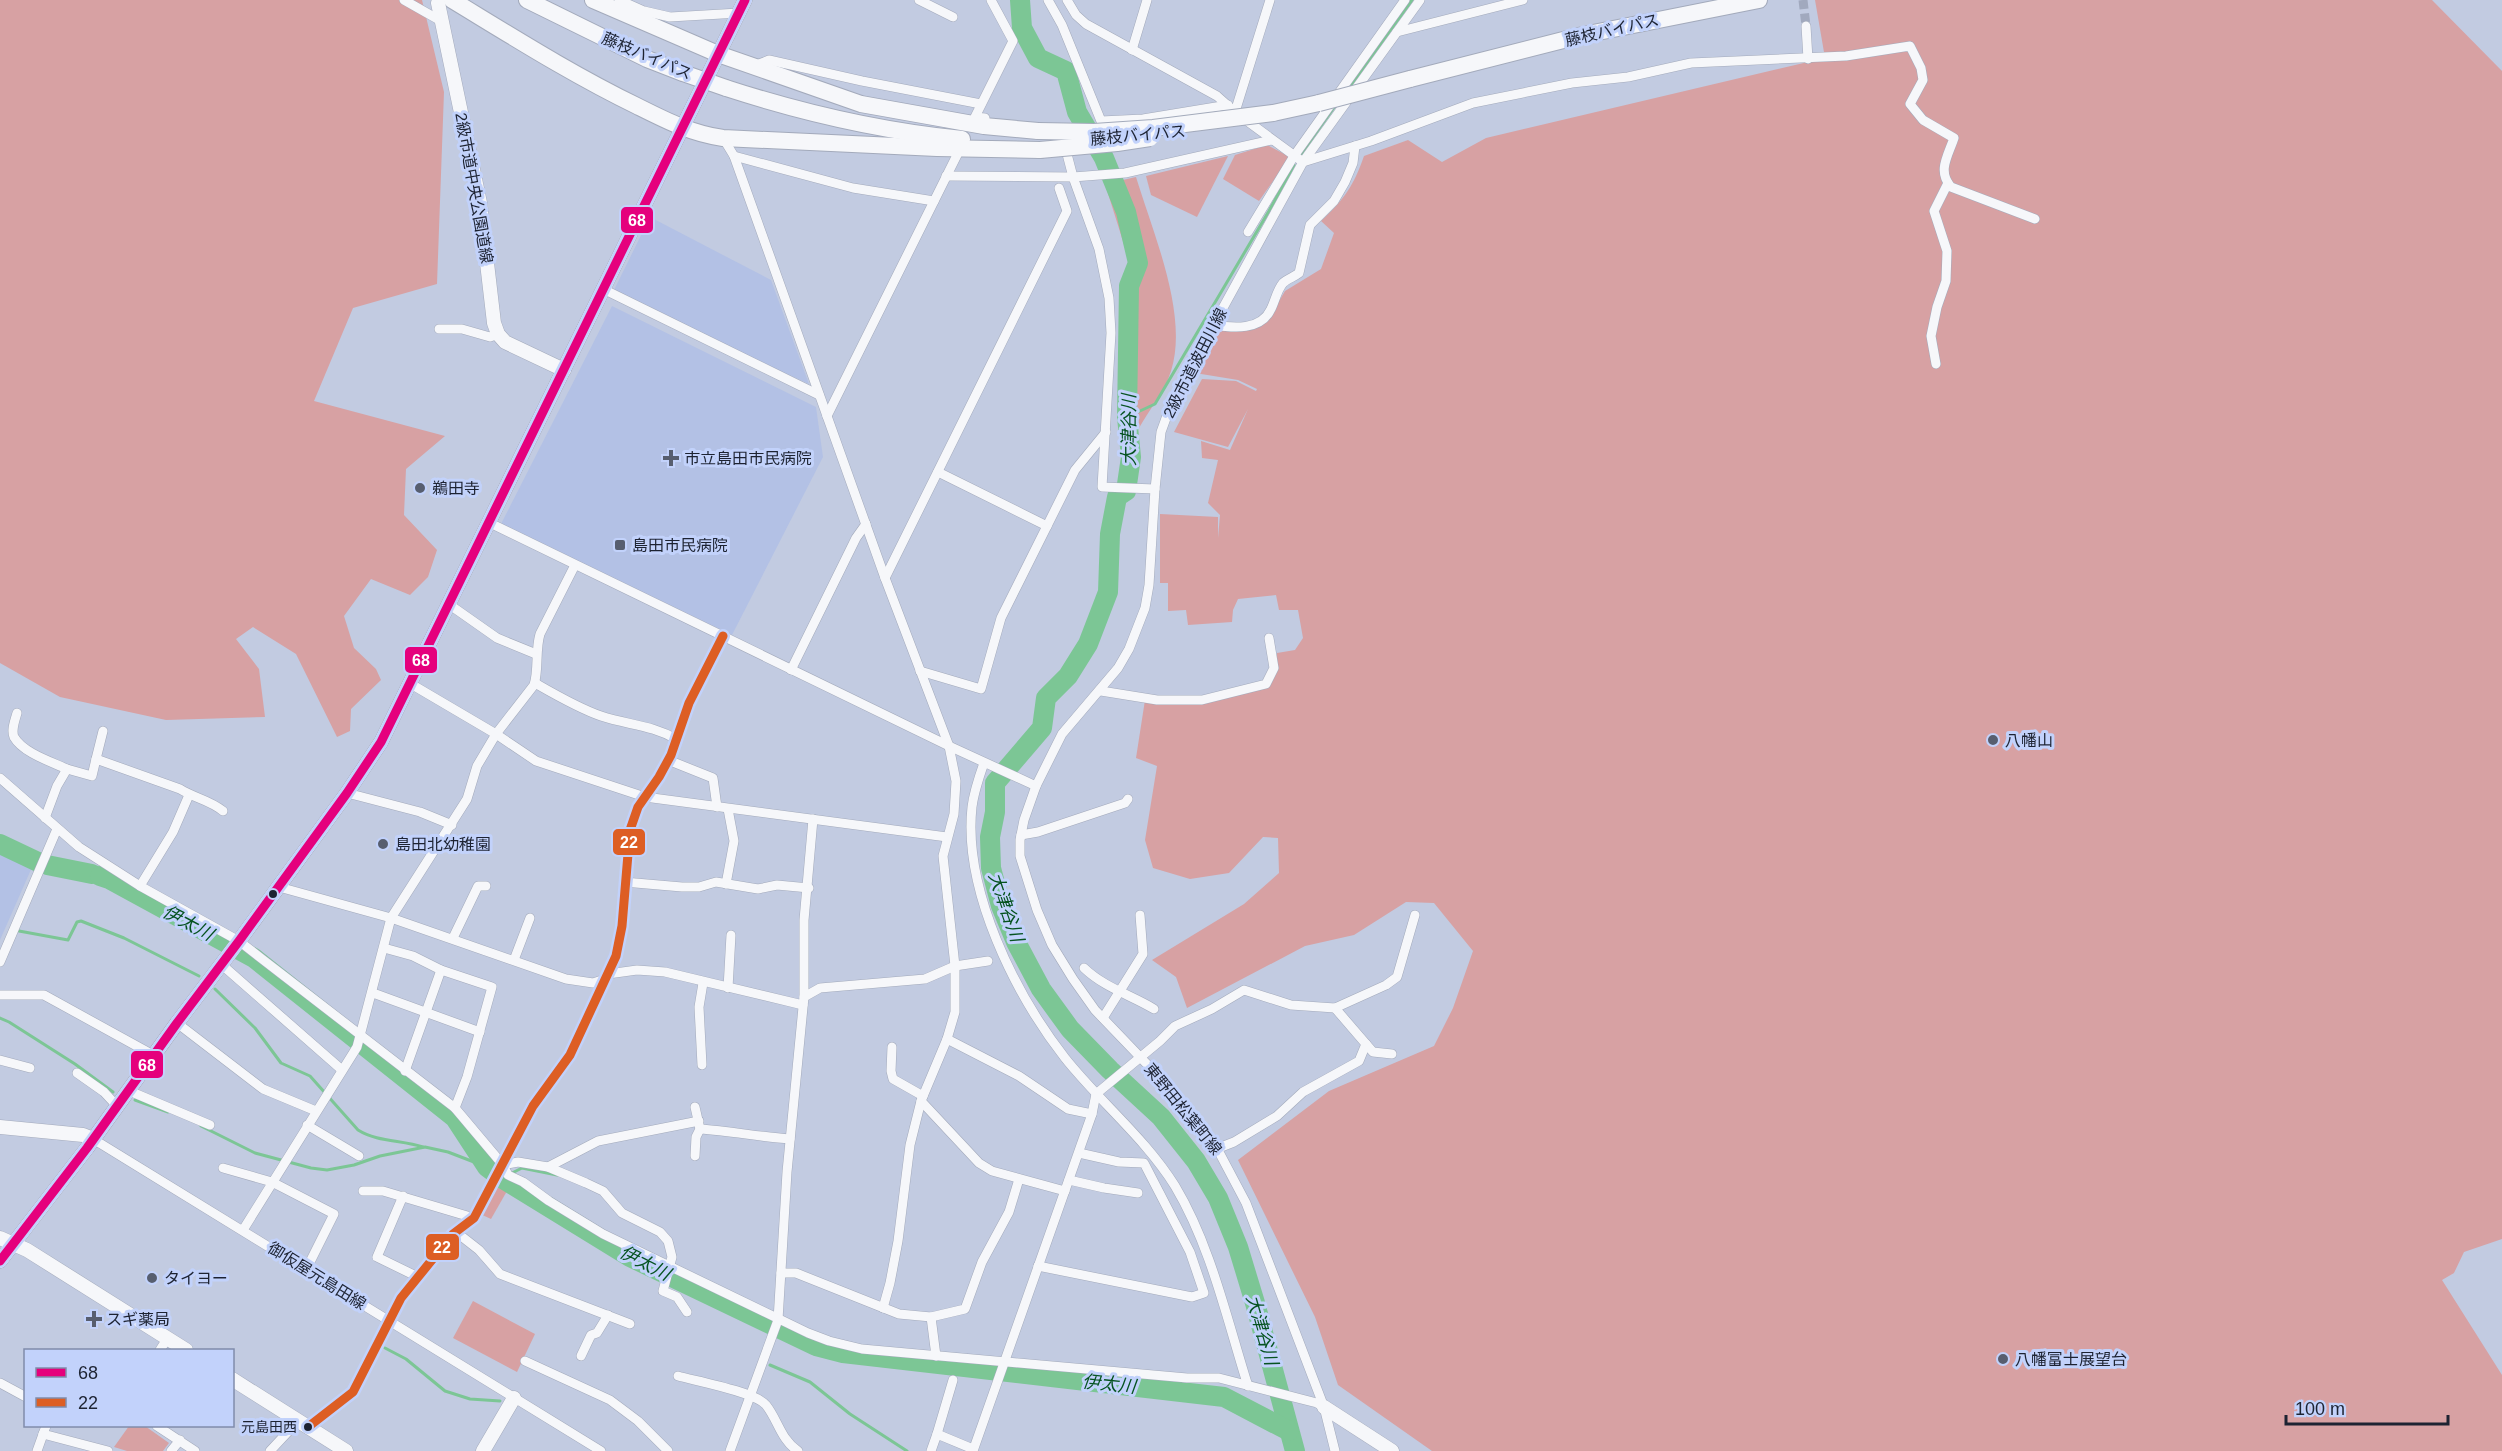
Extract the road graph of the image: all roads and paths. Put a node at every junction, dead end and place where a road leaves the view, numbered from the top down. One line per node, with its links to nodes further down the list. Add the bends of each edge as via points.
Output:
1 (404, 0): 19 (street)
2 (527, 0): 32 (highway, 藤枝バイパス, bridge, via 647,59 779,105 890,130 979,140)
3 (593, 0): 23 (highway)
4 (619, 0): 17 (street, via 670,17)
5 (745, 0): 17 (main road)
6 (919, 0): 18 (street)
7 (991, 0): 26 (street, via 1013,41)
8 (1048, 0): 27 (street, via 1101,121)
9 (1067, 0): 22 (street, via 1086,24)
10 (1147, 0): 22 (street)
11 (1270, 0): 27 (street)
12 (1405, 0): 36 (street)
13 (1420, 0): 21 (street, 2級市道波田川線)
14 (1523, 0): 21 (street)
15 (1759, 0): 28 (highway, 藤枝バイパス, bridge, via 1583,35)
16 (445, 2): 19 (main road, 2級市道中央公園道線); 29 (highway, via 594,86)
17 (739, 13): 23 (main road)
18 (953, 17)
19 (441, 21): 48 (main road, 2級市道中央公園道線, via 480,203)
20 (1806, 26): 24 (street)
21 (1397, 32): 37 (street, 2級市道波田川線)
22 (1132, 50): 27 (street, via 1217,96)
23 (718, 54): 25 (highway); 29 (main road)
24 (1808, 59): 33 (street, via 1691,63 1628,77 1572,83 1473,103); 40 (street, via 1910,46 1923,80 1910,104 1923,120 1954,138 1942,171)
25 (752, 67): 26 (street, via 769,60); 32 (highway, via 861,104 984,126)
26 (981, 104): 39 (street, via 975,117 1049,124)
27 (1231, 109): 31 (street)
28 (1273, 114): 32 (highway, bridge); 32 (highway, 藤枝バイパス, bridge, via 1117,143)
29 (681, 128): 30 (highway); 45 (main road)
30 (723, 138): 32 (highway, via 948,148); 35 (street)
31 (1272, 140): 36 (street); 39 (street, via 1125,173)
32 (1040, 141)
33 (1355, 146): 37 (street); 46 (street, via 1345,182 1334,201 1310,225 1299,273 1284,282 1270,312 1262,321 1247,326)
34 (957, 155): 38 (street)
35 (734, 156): 42 (street, via 853,188); 51 (street)
36 (1293, 156): 37 (street); 44 (street)
37 (1303, 162): 46 (street, 2級市道波田川線)
38 (946, 176): 39 (street); 42 (street)
39 (1075, 177): 53 (street, via 1099,249 1110,298 1112,333)
40 (1948, 183): 43 (street); 49 (street, via 1934,211 1945,239 1947,259 1946,281 1931,336)
41 (1059, 188): 54 (street, via 1067,211)
42 (934, 201): 52 (street)
43 (2034, 219)
44 (1248, 232)
45 (603, 289): 50 (main road); 51 (street)
46 (1213, 326): 55 (street, 2級市道波田川線, via 1173,399 1161,432)
47 (439, 329): 48 (street, via 462,329 490,338)
48 (498, 334): 50 (main road, via 515,349)
49 (1936, 364)
50 (564, 370): 56 (main road)
51 (819, 395): 52 (street)
52 (827, 416): 57 (street)
53 (1106, 432): 55 (street, via 1102,487); 58 (street, via 1075,470)
54 (938, 472): 58 (street); 60 (street)
55 (1155, 489): 69 (street, 2級市道波田川線, via 1144,608 1129,649)
56 (490, 523): 59 (street); 61 (main road)
57 (866, 524): 60 (street); 65 (street)
58 (1047, 526): 66 (street, via 1001,618 981,689)
59 (575, 565): 62 (street); 64 (street, via 540,634)
60 (885, 578): 66 (street)
61 (450, 604): 64 (street, via 497,638); 68 (main road)
62 (723, 636): 65 (street); 73 (street, via 689,703)
63 (1269, 638): 69 (street, via 1274,668 1266,684 1202,700 1157,700)
64 (536, 654): 67 (street)
65 (791, 669): 74 (street)
66 (920, 671): 74 (street)
67 (535, 683): 72 (street); 73 (street, via 599,715 657,728)
68 (411, 684): 72 (street); 81 (main road, via 381,742)
69 (1101, 691): 80 (street, 2級市道波田川線, via 1062,734)
70 (17, 713): 78 (street, via 14,737 24,747)
71 (103, 731): 75 (street)
72 (496, 734): 83 (street, via 536,761); 90 (street, via 477,766 467,799)
73 (676, 739): 76 (street)
74 (949, 746): 77 (street); 93 (street, via 956,789)
75 (96, 759): 78 (street, via 92,776); 82 (street)
76 (668, 760): 83 (street); 85 (street, via 713,778)
77 (986, 764): 80 (street); 142 (street, via 975,790 971,830 973,856 987,912 1027,999 1065,1057)
78 (67, 769): 88 (street)
79 (0, 778): 88 (street)
80 (1036, 786): 92 (street, 東野田松葉町線)
81 (347, 793): 90 (street, via 420,812); 98 (main road)
82 (189, 795): 87 (street); 96 (street, via 173,832)
83 (645, 797): 85 (street); 94 (street, via 630,830)
84 (1128, 799): 92 (street)
85 (717, 807): 86 (street)
86 (728, 808): 89 (street); 95 (street, via 734,842)
87 (223, 811)
88 (45, 818): 91 (street)
89 (813, 819): 93 (street); 99 (street)
90 (452, 825): 102 (street)
91 (57, 829): 96 (street); 110 (street)
92 (1021, 835): 125 (street, 東野田松葉町線, via 1024,872 1052,945)
93 (948, 837): 112 (street, via 943,872)
94 (624, 882): 95 (street, via 682,887); 115 (street, via 622,926)
95 (726, 884): 99 (street, via 758,889 777,885)
96 (140, 886): 106 (street)
97 (486, 886): 105 (street, via 478,886)
98 (279, 887): 102 (street); 106 (main road)
99 (809, 888): 121 (street, via 804,920)
100 (1140, 915): 118 (street, via 1143,954)
101 (1414, 915): 122 (street, via 1397,976)
102 (391, 918): 105 (street); 107 (street)
103 (530, 918): 108 (street)
104 (731, 935): 117 (street)
105 (453, 938): 108 (street)
106 (235, 946): 111 (main road); 129 (street)
107 (384, 948): 114 (street); 119 (street)
108 (514, 960): 115 (street, via 566,980 593,983)
109 (988, 961): 112 (street)
110 (0, 962)
111 (221, 964): 126 (main road); 138 (street)
112 (955, 966): 121 (street, via 925,979 820,988); 128 (street, via 955,1012)
113 (1084, 969): 118 (street)
114 (441, 970): 124 (street); 127 (street, via 492,987)
115 (607, 976): 116 (street, via 637,969); 159 (street, via 570,1055 533,1106)
116 (703, 983): 117 (street); 136 (street, via 699,1007)
117 (728, 988): 121 (street)
118 (1120, 992): 123 (street); 125 (street)
119 (373, 993): 124 (street); 129 (street)
120 (0, 995): 133 (street, via 44,995)
121 (804, 1001): 153 (street)
122 (1335, 1008): 130 (street); 134 (street, via 1291,1005 1244,990 1175,1026)
123 (1154, 1009)
124 (425, 1014): 127 (street); 139 (street)
125 (1103, 1018): 134 (street, 東野田松葉町線)
126 (177, 1023): 133 (main road); 147 (street, via 263,1089)
127 (480, 1032): 146 (street)
128 (947, 1039): 143 (street); 148 (street, via 1018,1076 1068,1109)
129 (359, 1040): 138 (street); 139 (street)
130 (1366, 1044): 132 (street, via 1373,1052); 155 (street, via 1359,1060 1303,1092 1277,1116)
131 (892, 1047): 143 (street, via 893,1079)
132 (1392, 1054)
133 (153, 1055): 141 (main road)
134 (1137, 1058): 142 (street); 155 (street, 東野田松葉町線, via 1166,1084)
135 (0, 1060): 137 (street)
136 (702, 1065)
137 (30, 1068)
138 (342, 1070): 147 (street)
139 (405, 1071): 146 (street)
140 (77, 1073): 144 (street)
141 (128, 1090): 144 (main road); 149 (street)
142 (1097, 1093): 148 (street); 197 (street, via 1139,1138 1174,1185 1197,1228)
143 (922, 1099): 162 (street, via 979,1163); 180 (street, via 910,1145 898,1241)
144 (117, 1106): 154 (main road)
145 (695, 1107): 151 (street)
146 (455, 1108): 159 (street)
147 (316, 1111): 150 (street)
148 (1092, 1114): 156 (street)
149 (210, 1125)
150 (307, 1125): 157 (street); 164 (street)
151 (699, 1125): 153 (street); 158 (street); 160 (street, via 598,1141)
152 (0, 1127): 154 (main road)
153 (790, 1138): 178 (street)
154 (93, 1139): 170 (street, 御仮屋元島田線); 173 (main road)
155 (1216, 1149): 201 (street, 東野田松葉町線, via 1246,1203)
156 (1079, 1153): 163 (street); 175 (street, via 1144,1163 1190,1252 1204,1293 1192,1297)
157 (359, 1156)
158 (695, 1156)
159 (503, 1165): 160 (street, via 518,1162); 169 (street); 176 (street, via 508,1175 594,1229)
160 (548, 1167): 176 (street, via 603,1191 622,1212 660,1232 668,1241)
161 (223, 1168): 164 (street)
162 (1019, 1179): 166 (street); 183 (street, via 1009,1212 982,1262 965,1309)
163 (1069, 1180): 166 (street); 167 (street)
164 (272, 1182): 170 (street); 177 (street, via 334,1214)
165 (363, 1191): 168 (street)
166 (1065, 1191): 175 (street)
167 (1138, 1192)
168 (404, 1196): 169 (street); 179 (street, via 377,1257)
169 (474, 1218): 171 (street)
170 (243, 1230): 177 (street, 御仮屋元島田線)
171 (456, 1232): 179 (street); 182 (street, via 500,1274)
172 (0, 1238): 173 (main road)
173 (13, 1243): 174 (main road); 187 (main road)
174 (0, 1261)
175 (1038, 1266): 192 (street)
176 (670, 1267): 181 (street, via 663,1291 677,1297); 184 (street)
177 (306, 1270): 185 (street, 御仮屋元島田線)
178 (781, 1273): 180 (street, via 796,1273); 184 (street)
179 (418, 1277): 185 (street)
180 (883, 1308): 183 (street, via 898,1314)
181 (687, 1312)
182 (608, 1315): 186 (street); 189 (street, via 597,1334 591,1335)
183 (931, 1317): 190 (street)
184 (778, 1318): 190 (street, via 829,1341 862,1349); 199 (street)
185 (388, 1321): 200 (street, 御仮屋元島田線); 202 (street, via 353,1392)
186 (630, 1324)
187 (164, 1345): 188 (main road)
188 (182, 1349)
189 (581, 1356)
190 (936, 1356): 192 (street)
191 (525, 1361): 216 (street, via 610,1400)
192 (1004, 1363): 197 (street, via 1219,1378); 207 (street)
193 (678, 1376): 199 (street)
194 (952, 1380): 205 (street)
195 (234, 1381): 202 (main road)
196 (0, 1383): 198 (street)
197 (1251, 1387): 201 (street)
198 (24, 1395)
199 (751, 1395): 217 (street); 218 (street, via 765,1404 788,1443)
200 (514, 1398): 214 (main road); 215 (street, 御仮屋元島田線)
201 (1321, 1405): 220 (street, 東野田松葉町線); 221 (main road)
202 (303, 1424): 212 (street); 213 (main road)
203 (160, 1427): 206 (street)
204 (44, 1430): 208 (street); 209 (street)
205 (937, 1434): 207 (street); 219 (street)
206 (180, 1440): 210 (street); 211 (street)
207 (973, 1450)
208 (37, 1451)
209 (108, 1451)
210 (171, 1451)
211 (195, 1451)
212 (270, 1451)
213 (346, 1451)
214 (483, 1451)
215 (601, 1451)
216 (668, 1451)
217 (730, 1451)
218 (798, 1451)
219 (931, 1451)
220 (1335, 1451)
221 (1392, 1451)

